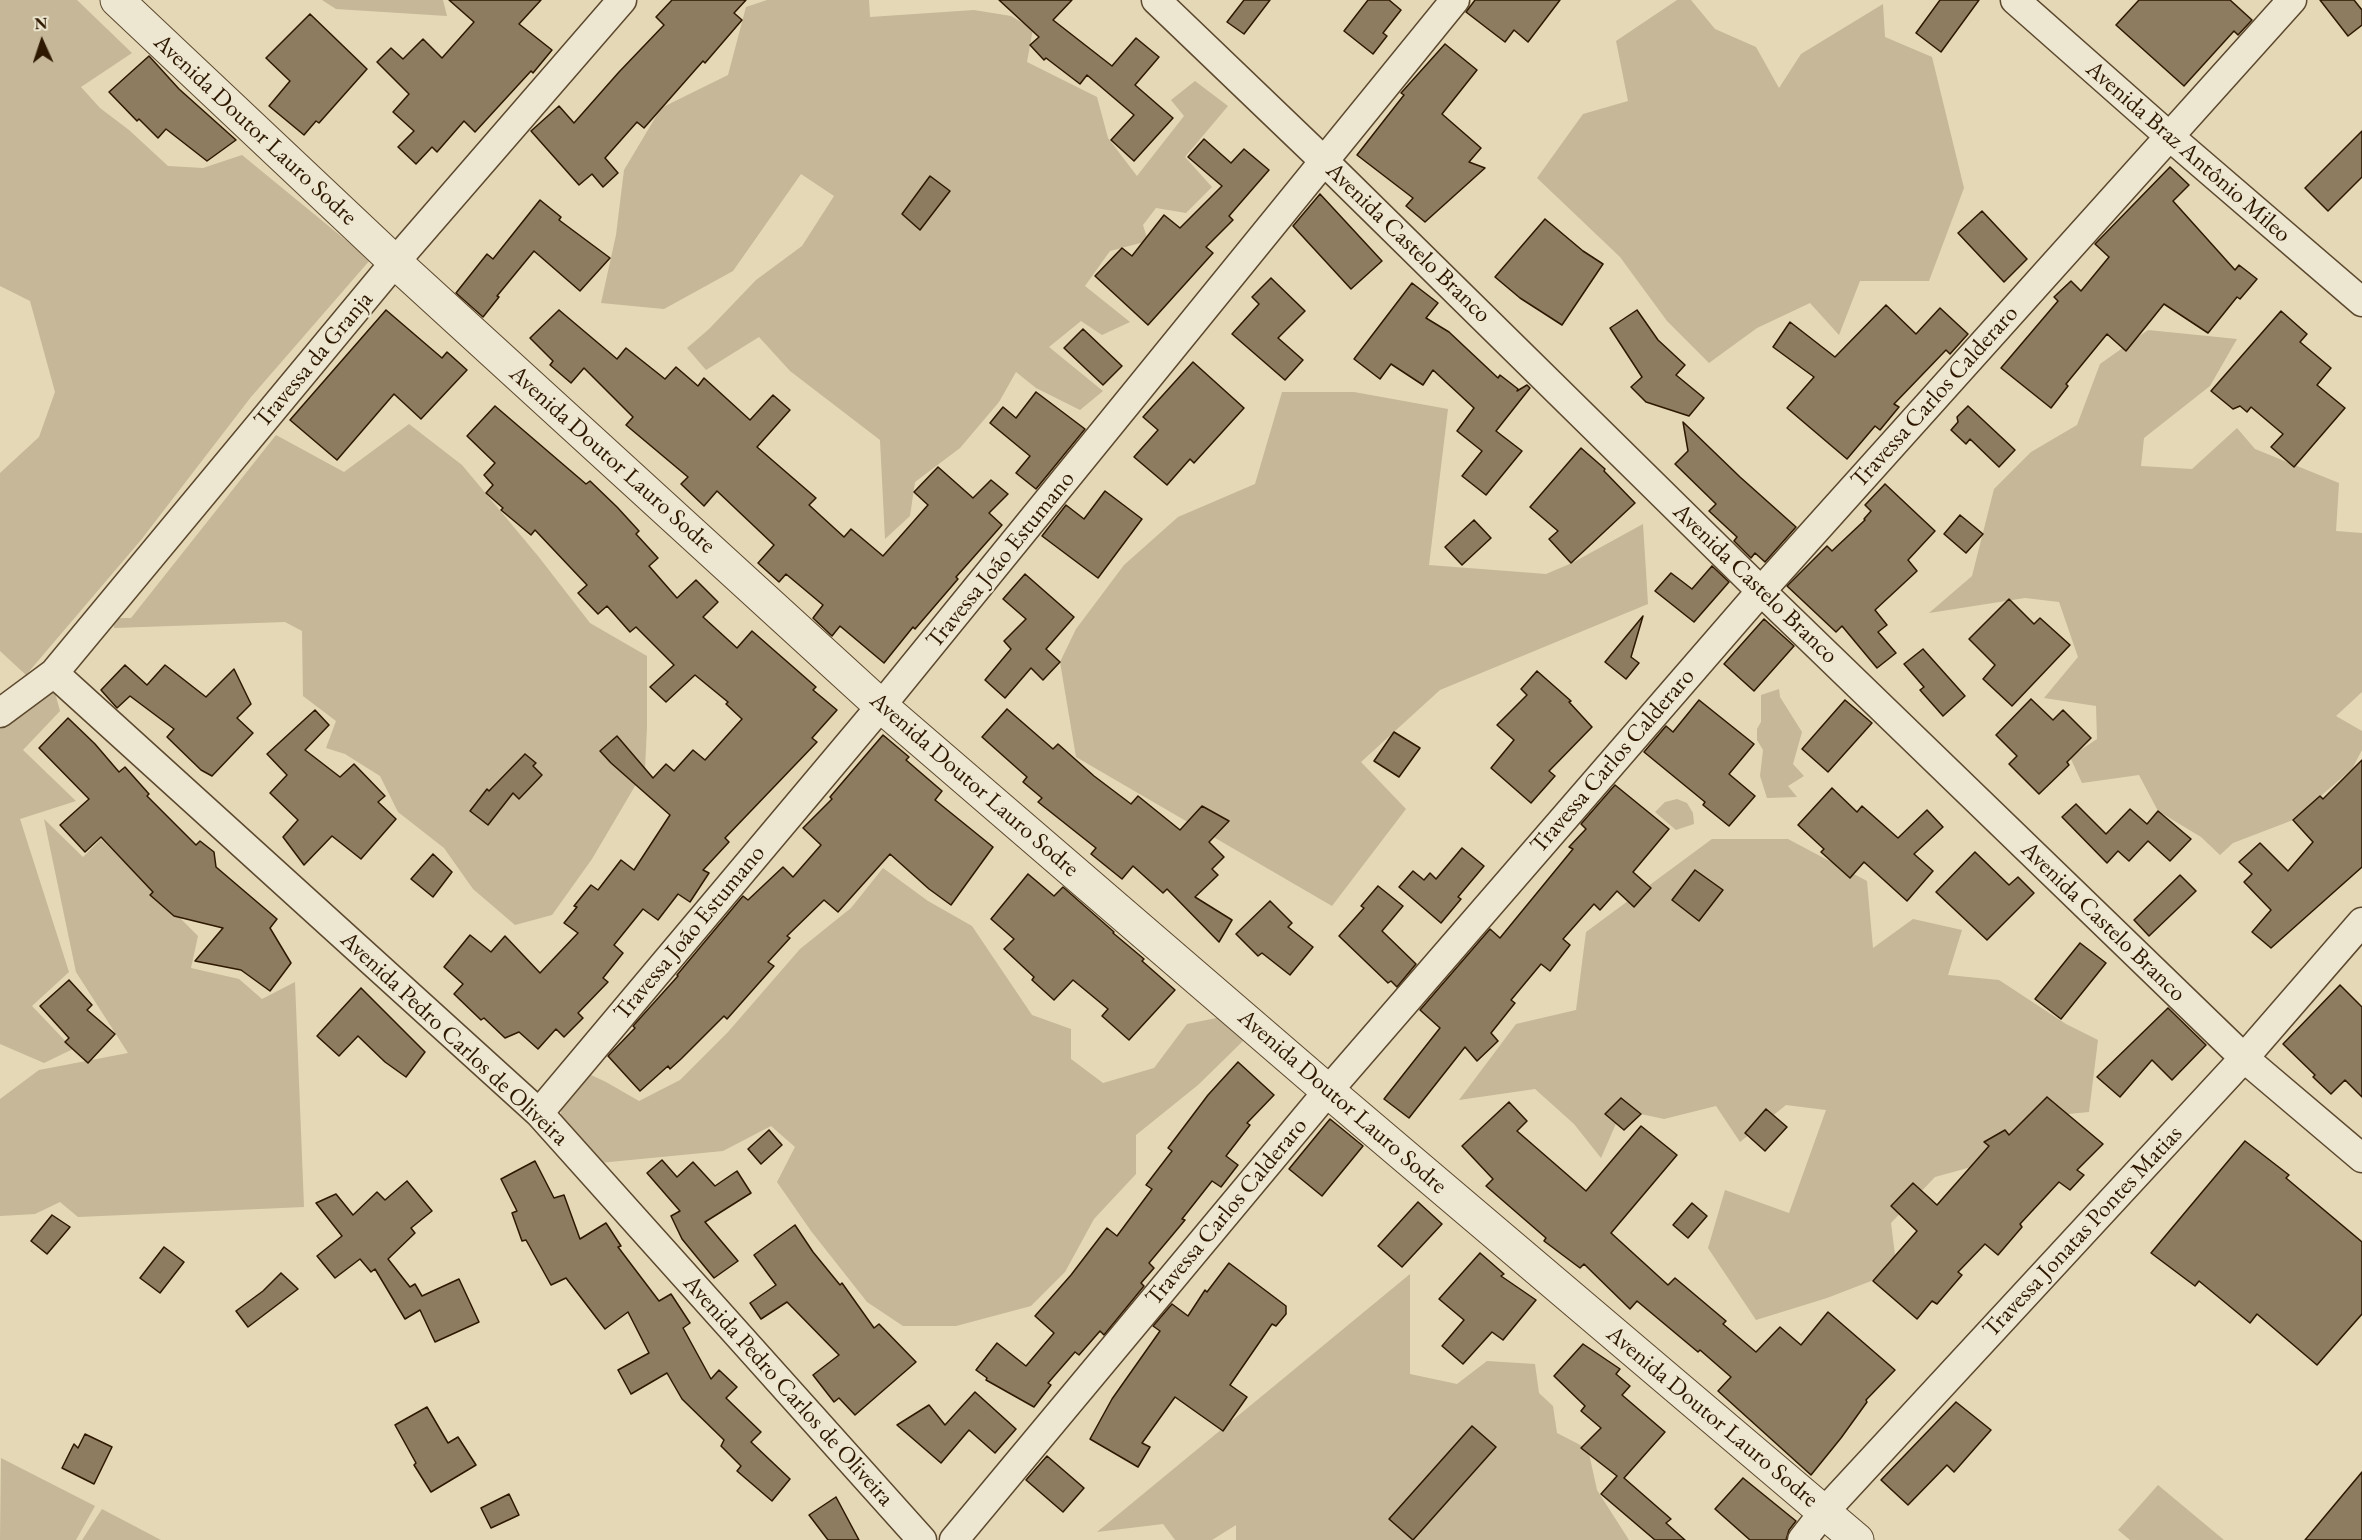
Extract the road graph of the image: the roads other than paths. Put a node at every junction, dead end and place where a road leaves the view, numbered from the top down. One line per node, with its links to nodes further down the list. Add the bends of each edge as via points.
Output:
1 (117, 0): 9 (street, Avenida Doutor Lauro Sodre)
2 (622, 0): 9 (street, Travessa da Granja)
3 (1156, 0): 8 (street, Avenida Castelo Branco)
4 (1455, 0): 8 (street, Travessa João Estumano)
5 (2015, 0): 7 (street, Avenida Braz Antônio Mileo)
6 (2292, 0): 7 (street, Travessa Carlos Calderaro)
7 (2169, 136): 10 (street, Avenida Braz Antônio Mileo); 11 (street, Travessa Carlos Calderaro)
8 (1324, 161): 11 (street, Avenida Castelo Branco); 13 (street, Travessa João Estumano)
9 (395, 262): 12 (street, Travessa da Granja); 13 (street, Avenida Doutor Lauro Sodre)
10 (2362, 302)
11 (1761, 591): 16 (street, Avenida Castelo Branco); 17 (street, Travessa Carlos Calderaro)
12 (54, 673): 14 (street, Travessa da Granja); 18 (street, Avenida Pedro Carlos de Oliveira)
13 (881, 706): 17 (street, Avenida Doutor Lauro Sodre); 18 (street, Travessa João Estumano)
14 (0, 713)
15 (2362, 922): 16 (street, Travessa Jonatas Pontes Matias)
16 (2244, 1058): 19 (street, Avenida Castelo Branco); 20 (street, Travessa Jonatas Pontes Matias)
17 (1328, 1091): 20 (street, Avenida Doutor Lauro Sodre); 22 (street, Travessa Carlos Calderaro)
18 (538, 1113): 21 (street, Avenida Pedro Carlos de Oliveira)
19 (2362, 1158)
20 (1824, 1512): 23 (street, Travessa Jonatas Pontes Matias); 24 (street, Avenida Doutor Lauro Sodre)
21 (922, 1540)
22 (954, 1540)
23 (1802, 1540)
24 (1857, 1540)

